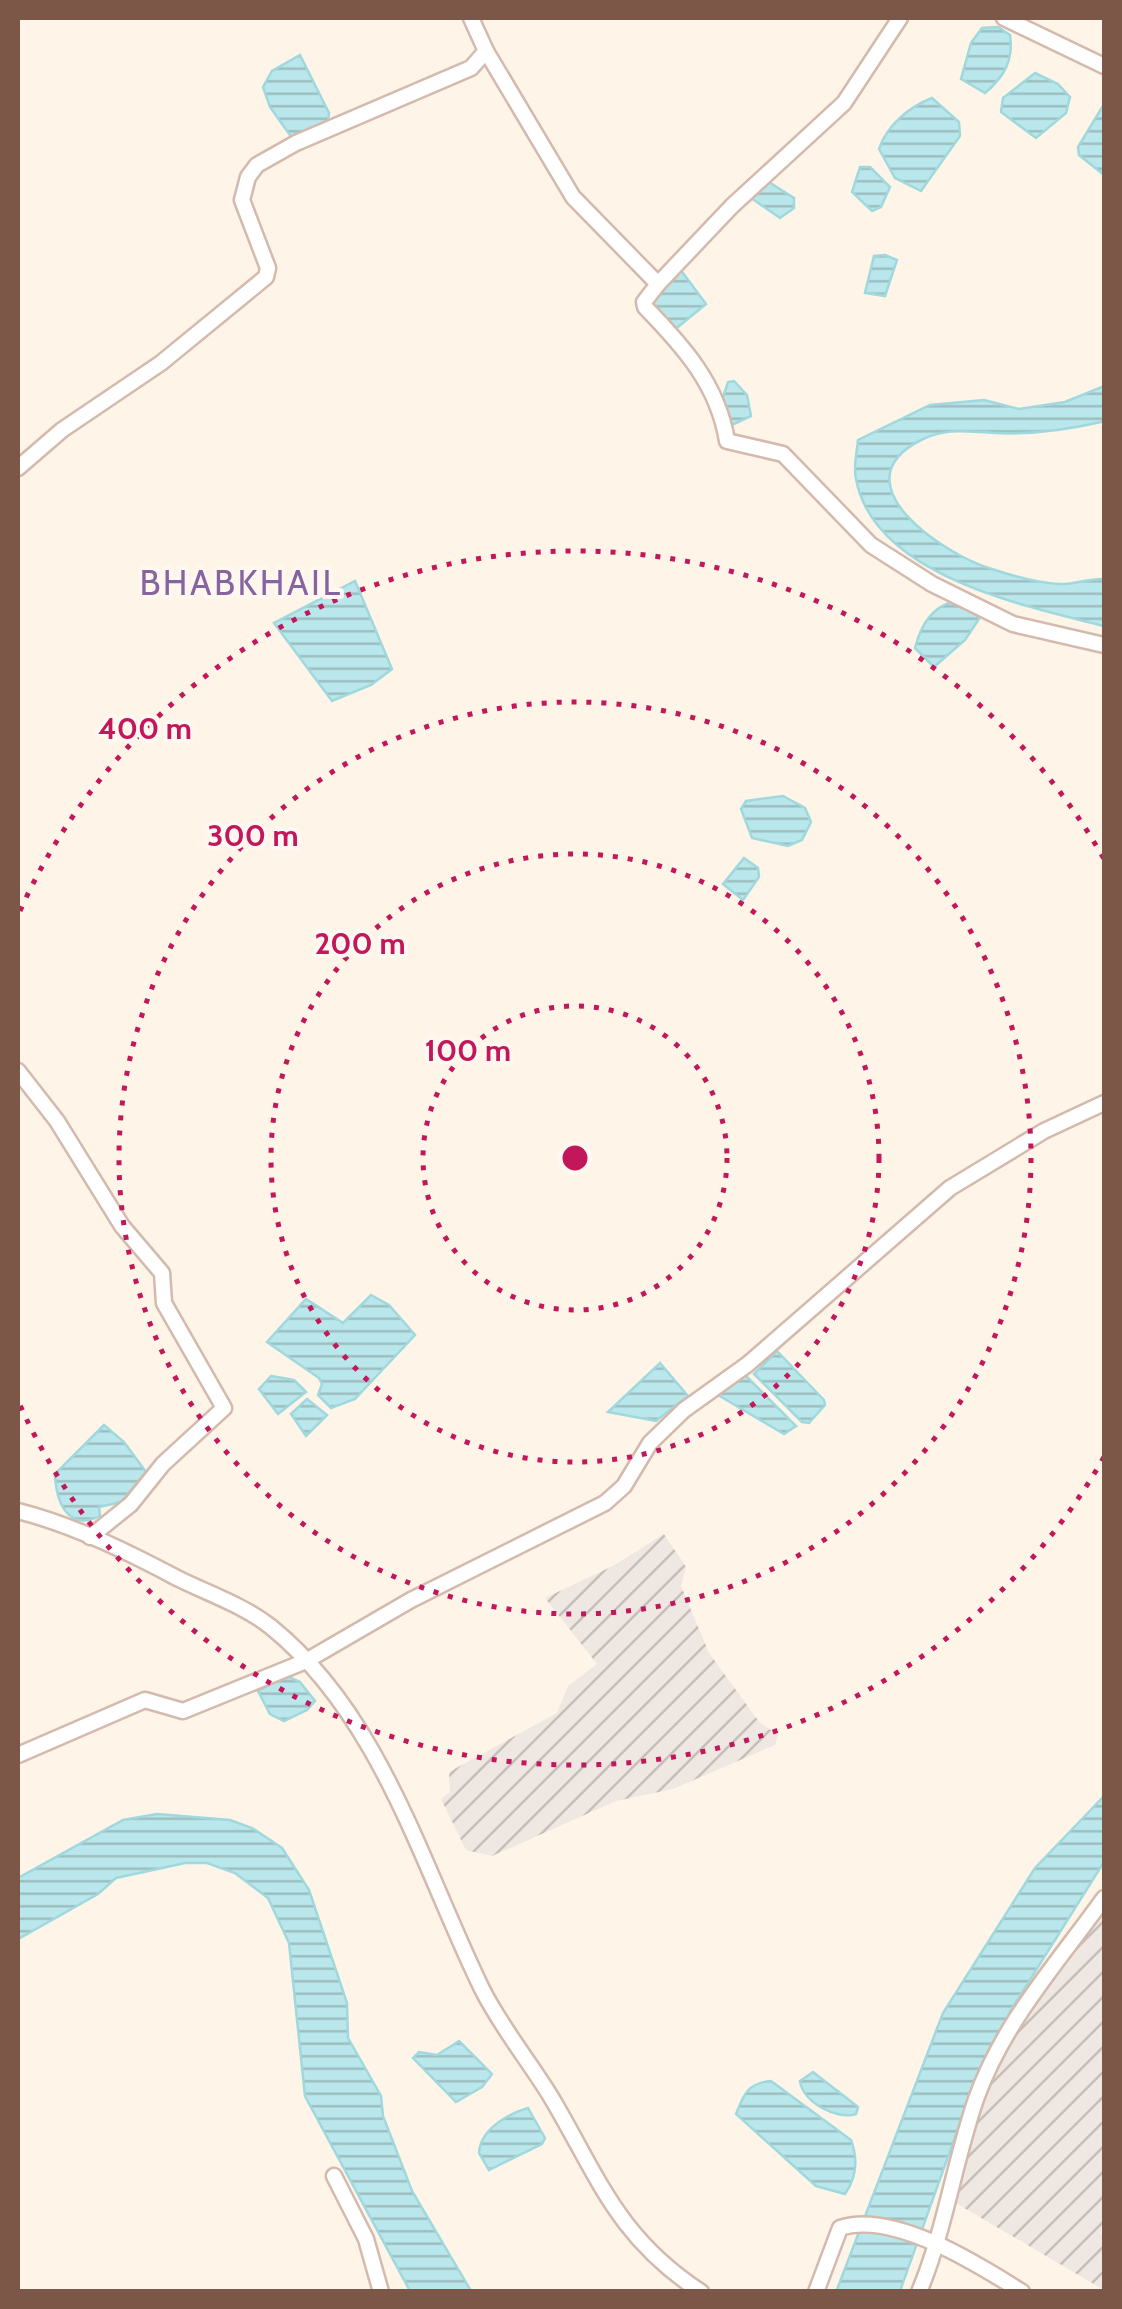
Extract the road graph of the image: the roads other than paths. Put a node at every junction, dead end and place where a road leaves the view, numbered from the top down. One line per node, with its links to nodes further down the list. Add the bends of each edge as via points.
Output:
1 (471, 18): 4 (street)
2 (900, 18): 6 (street, via 844,102)
3 (1004, 18): 5 (street)
4 (486, 51): 6 (street, via 573,197); 7 (street, via 472,68 257,165 242,200 266,277)
5 (1104, 66)
6 (658, 284): 8 (street, via 645,307 702,370 728,441 783,454 871,546 932,584 1013,624)
7 (18, 468)
8 (1104, 644)
9 (18, 1071): 12 (street, via 122,1226 162,1272 164,1303 224,1408)
10 (1104, 1103): 13 (street, via 950,1188 748,1364 684,1410 650,1442 624,1486 605,1503 411,1600)
11 (18, 1511): 12 (street)
12 (90, 1537): 13 (street, via 269,1625)
13 (306, 1662): 14 (street, via 183,1710 145,1700); 19 (street, via 329,1686 383,1772 484,1993 552,2098 596,2185 640,2240)
14 (18, 1756)
15 (1104, 1898): 17 (street, via 1030,1992 994,2058)
16 (334, 2176): 18 (street, via 366,2238)
17 (934, 2243): 20 (street, via 858,2222 840,2228); 21 (street); 22 (street)
18 (380, 2292)
19 (701, 2292)
20 (816, 2292)
21 (919, 2292)
22 (1022, 2292)

